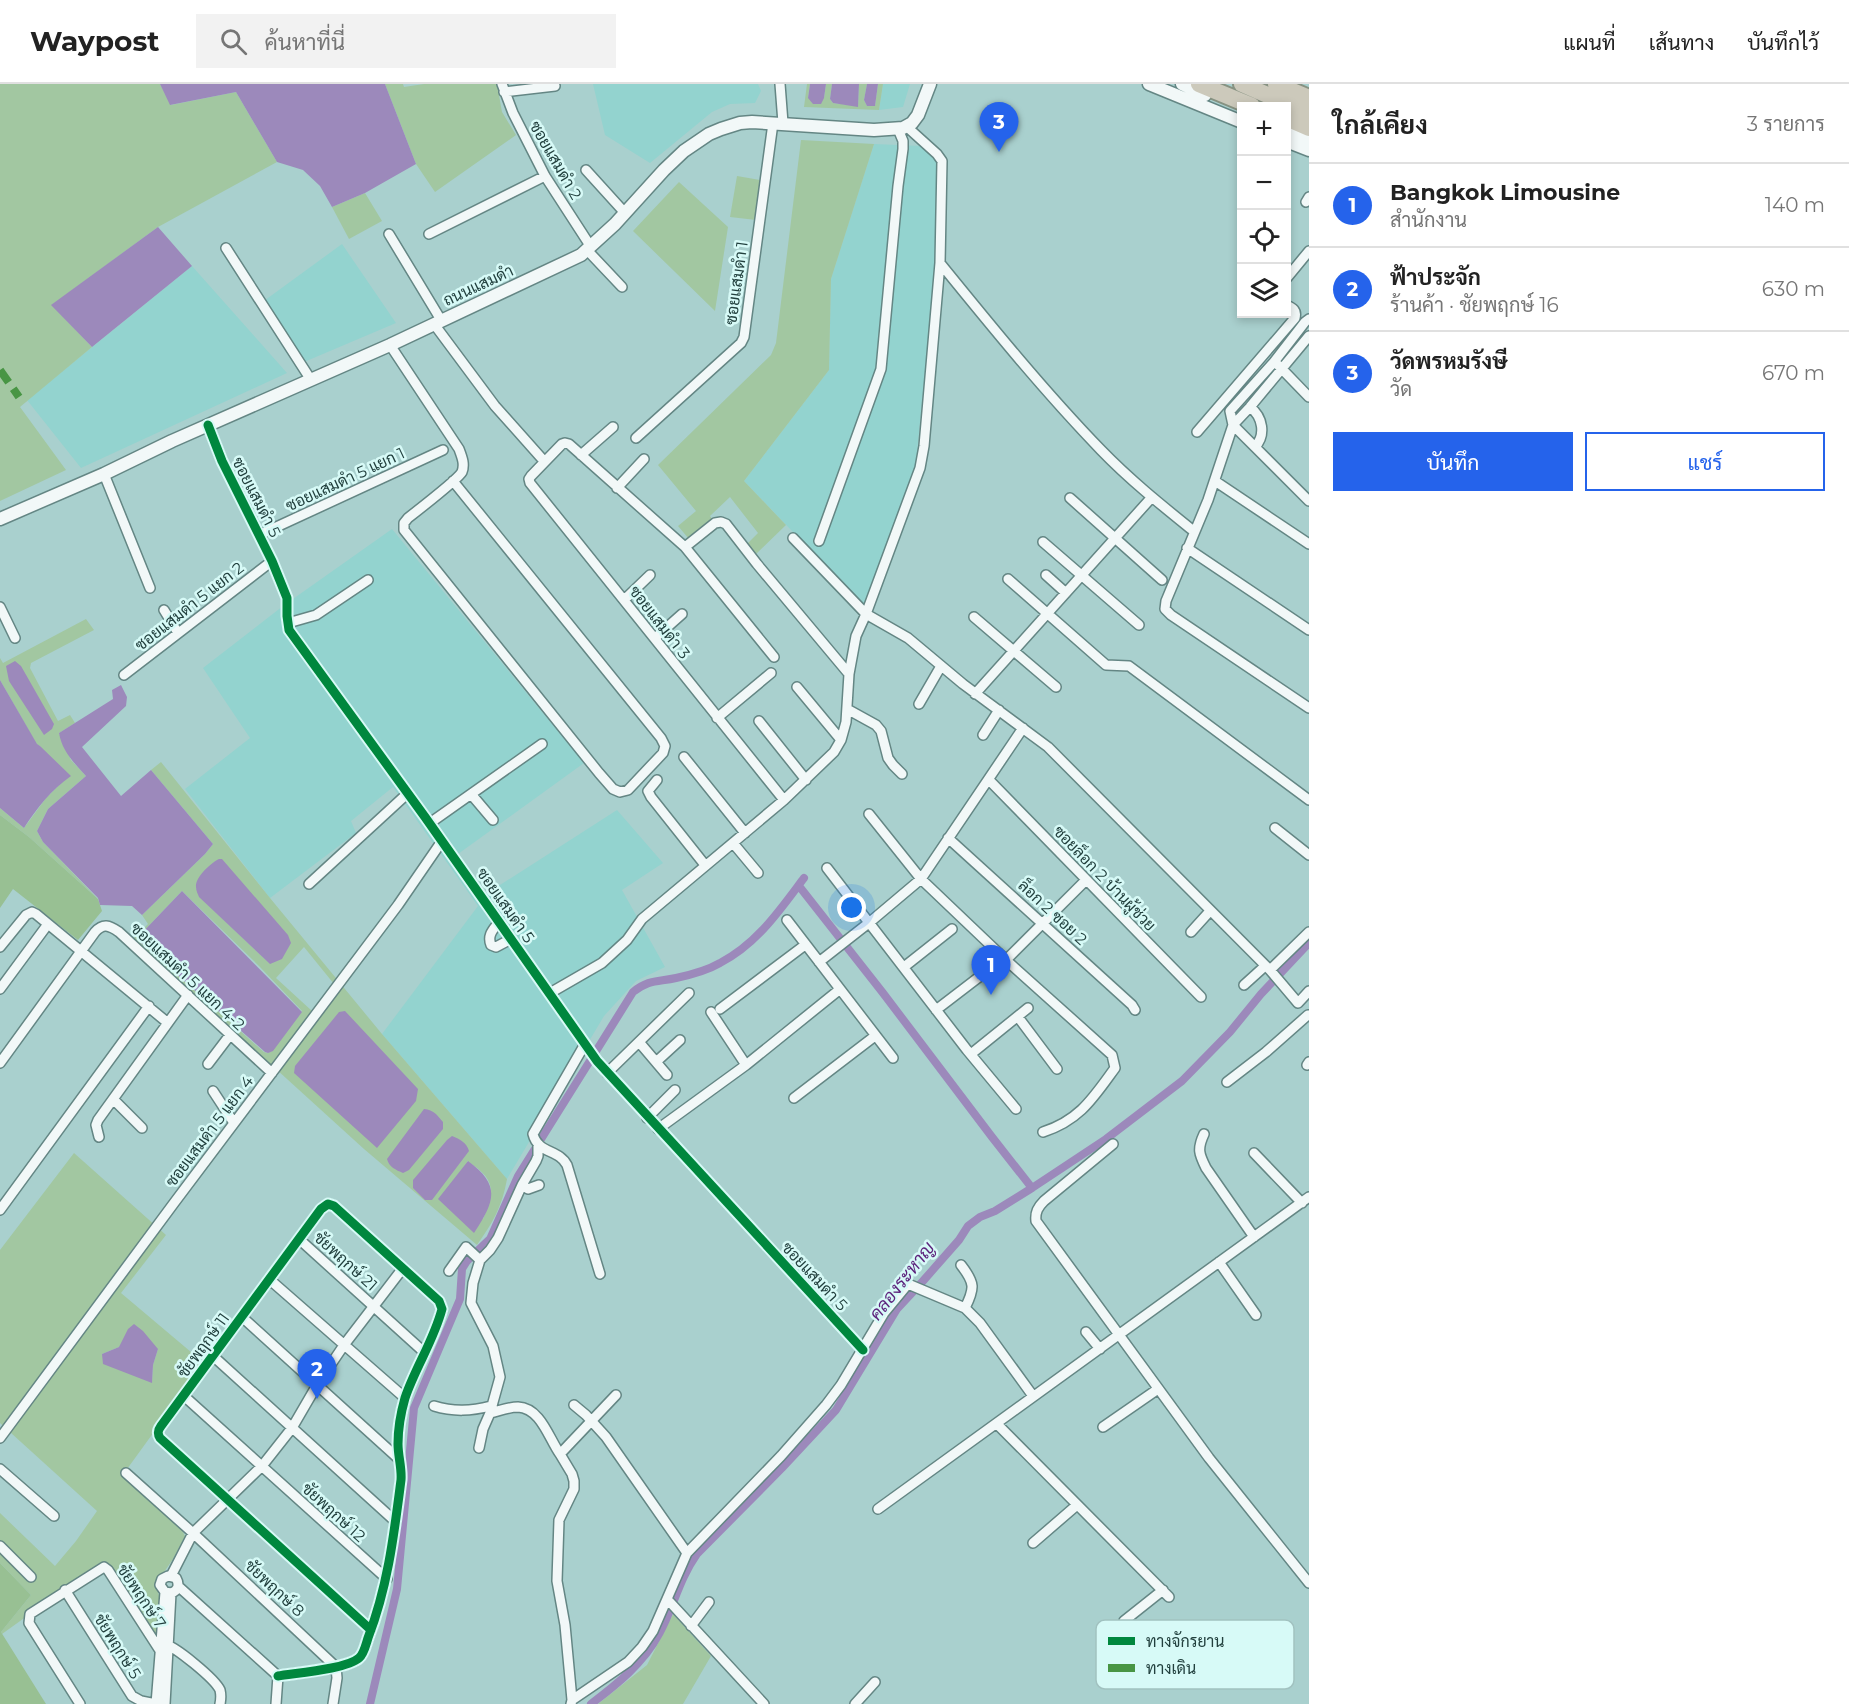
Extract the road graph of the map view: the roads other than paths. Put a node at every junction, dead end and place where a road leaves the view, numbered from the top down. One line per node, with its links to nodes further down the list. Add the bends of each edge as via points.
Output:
1 (780, 84): 20 (street, ซอยแสมดำ 1)
2 (930, 84): 21 (street, via 918,115)
3 (1149, 84): 18 (street)
4 (1182, 84): 12 (street)
5 (1199, 84): 14 (highway)
6 (1242, 84): 17 (highway)
7 (1276, 84): 13 (highway)
8 (1297, 84): 11 (street)
9 (555, 87): 10 (street)
10 (503, 88): 28 (street, ซอยแสมดำ 2)
11 (1309, 89)
12 (1209, 91): 15 (highway); 16 (street)
13 (1309, 98)
14 (1242, 102)
15 (1246, 102)
16 (1237, 108)
17 (1309, 113)
18 (1237, 120)
19 (1291, 122): 22 (highway)
20 (778, 123): 21 (street, ถนนแสมดำ, via 874,130); 29 (street, ถนนแสมดำ, via 740,123 708,134 664,170); 52 (street, ซอยแสมดำ 1, via 744,337)
21 (902, 128): 35 (street, via 942,161); 70 (street, via 881,369)
22 (1309, 129)
23 (1291, 133): 24 (street)
24 (1309, 141)
25 (1291, 143): 26 (street)
26 (1309, 150)
27 (586, 170): 29 (street)
28 (545, 176): 31 (street); 33 (street, ซอยแสมดำ 2)
29 (625, 213): 33 (street, ถนนแสมดำ)
30 (389, 234): 40 (street)
31 (429, 234)
32 (226, 248): 45 (street)
33 (589, 249): 37 (street, ซอยแสมดำ 2); 40 (street, ถนนแสมดำ)
34 (1309, 251): 36 (street)
35 (940, 263): 62 (street, via 1102,451); 88 (street, via 920,468)
36 (1291, 274)
37 (622, 286)
38 (1291, 307): 51 (street, via 1295,318)
39 (1309, 319): 41 (street)
40 (438, 322): 43 (street, ถนนแสมดำ); 57 (street, via 495,406)
41 (1297, 332): 42 (street); 44 (street)
42 (1308, 338): 44 (street)
43 (390, 345): 45 (street, ถนนแสมดำ); 59 (street, via 459,449 464,461 461,474)
44 (1277, 365): 46 (street); 47 (street); 49 (street, via 1230,411)
45 (311, 380): 48 (street, ถนนแสมดำ)
46 (1309, 397)
47 (1250, 407): 49 (street); 53 (street, via 1261,422 1261,438)
48 (208, 425): 58 (street, ถนนแสมดำ); 67 (street, ซอยแสมดำ 5)
49 (1233, 425): 53 (street); 60 (street)
50 (613, 427): 55 (street)
51 (1197, 432)
52 (636, 438)
53 (1255, 447): 64 (street)
54 (443, 450): 67 (street, ซอยแสมดำ 5 แยก 1)
55 (581, 455): 57 (street, ซอยแสมดำ 3, via 565,443); 61 (street, ซอยแสมดำ 3)
56 (644, 459): 61 (street)
57 (544, 461): 84 (street, ซอยแสมดำ 3, via 530,483)
58 (104, 474): 65 (street, ถนนแสมดำ); 82 (street)
59 (453, 481): 59 (street, via 408,518 404,530 599,773 613,789 628,790 663,753 661,738)
60 (1215, 481): 72 (street); 74 (street)
61 (617, 488): 73 (street, ซอยแสมดำ 3)
62 (1152, 497): 66 (street); 69 (street)
63 (1070, 498): 69 (street)
64 (1309, 501)
65 (0, 519)
66 (1191, 529)
67 (259, 535): 75 (street, ซอยแสมดำ 5)
68 (793, 538): 88 (street)
69 (1116, 539): 78 (street); 81 (street)
70 (819, 541)
71 (1043, 542): 78 (street)
72 (1309, 544)
73 (685, 547): 98 (street, ซอยแสมดำ 3); 101 (street, via 716,523 726,524)
74 (1187, 548): 93 (street); 107 (street, via 1166,609)
75 (272, 561): 91 (street, ซอยแสมดำ 5, via 287,598); 94 (street, ซอยแสมดำ 5 แยก 2)
76 (650, 575): 84 (street)
77 (1047, 575): 83 (street)
78 (1082, 576): 83 (street); 92 (street)
79 (1008, 579): 89 (street)
80 (368, 580): 91 (street, via 316,615)
81 (1162, 580)
82 (150, 588)
83 (1066, 593): 89 (street)
84 (624, 600): 96 (street, ซอยแสมดำ 3)
85 (0, 607): 95 (street)
86 (164, 610): 94 (street)
87 (682, 614): 96 (street)
88 (866, 614): 99 (street, via 908,638); 101 (street, via 856,636)
89 (1047, 614): 97 (street); 123 (street, via 1106,665 1129,666)
90 (974, 617): 97 (street)
91 (288, 623): 121 (street, ซอยแสมดำ 5, via 289,630)
92 (1139, 625)
93 (1309, 630)
94 (178, 633): 102 (street, ซอยแสมดำ 5 แยก 2)
95 (15, 638)
96 (655, 638): 110 (street, ซอยแสมดำ 3)
97 (1014, 651): 104 (street); 105 (street)
98 (774, 657)
99 (941, 666): 105 (street); 106 (street)
100 (771, 673): 110 (street)
101 (849, 674): 108 (street)
102 (124, 675)
103 (797, 687): 114 (street)
104 (1056, 687)
105 (975, 694): 109 (street)
106 (919, 704)
107 (1309, 708)
108 (847, 709): 114 (street); 117 (street, via 881,731 888,758)
109 (999, 710): 112 (street); 113 (street)
110 (717, 718): 124 (street, ซอยแสมดำ 3)
111 (759, 721): 119 (street)
112 (1023, 728): 120 (street); 140 (street, via 1048,747)
113 (983, 735)
114 (841, 740): 119 (street)
115 (542, 744): 122 (street)
116 (684, 757): 129 (street)
117 (902, 774)
118 (657, 780): 134 (street, via 648,791 651,797)
119 (806, 780): 124 (street)
120 (989, 780): 130 (street); 138 (street, ซอยล็อก 2 บ้านผู้ช่วย)
121 (408, 793): 127 (street, ซอยแสมดำ 5); 139 (street)
122 (471, 794): 126 (street); 127 (street)
123 (1309, 800)
124 (784, 801): 129 (street)
125 (869, 814): 137 (street)
126 (493, 820)
127 (430, 824): 131 (street, ซอยแสมดำ 5)
128 (1275, 828): 133 (street)
129 (744, 833): 132 (street)
130 (948, 838): 137 (street); 144 (street, ล็อก 2 ซอย 2)
131 (442, 842): 142 (street, ซอยแสมดำ 5); 187 (street, ซอยแสมดำ 5 แยก 4)
132 (733, 843): 134 (street); 136 (street)
133 (1309, 855)
134 (705, 865): 162 (street, via 642,919 627,940 602,963)
135 (827, 867): 143 (street)
136 (758, 873)
137 (921, 879): 143 (street); 153 (street)
138 (1086, 880): 144 (street); 165 (street, ซอยล็อก 2 บ้านผู้ช่วย)
139 (309, 884)
140 (1210, 911): 147 (street); 157 (street)
141 (787, 920): 150 (street)
142 (499, 922): 149 (street, ซอยแสมดำ 5); 149 (street, via 490,933 491,945 496,947)
143 (870, 922): 154 (street); 156 (street)
144 (1043, 923): 153 (street); 170 (street, ล็อก 2 ซอย 2)
145 (48, 924): 151 (street, via 32,912); 152 (street); 159 (street)
146 (952, 929): 156 (street)
147 (1191, 932)
148 (1309, 932): 157 (street)
149 (511, 939): 162 (street, ซอยแสมดำ 5)
150 (805, 945): 154 (street); 168 (street)
151 (0, 947)
152 (82, 952): 164 (street, ซอยแสมดำ 5 แยก 4-2, via 99,928 111,926); 166 (street); 183 (street, ซอยแสมดำ 5 แยก 4-2)
153 (1006, 960): 200 (street, via 1102,1045 1115,1062 1115,1068 1082,1110 1070,1121)
154 (819, 962): 160 (street)
155 (996, 964): 169 (street)
156 (904, 967): 169 (street)
157 (1272, 973): 158 (street); 161 (street, via 1298,1003)
158 (1244, 985)
159 (0, 989)
160 (839, 990): 176 (street); 185 (street)
161 (1309, 991)
162 (550, 993): 179 (street, ซอยแสมดำ 5)
163 (689, 993): 178 (street)
164 (188, 995): 174 (street); 175 (street, ซอยแสมดำ 5 แยก 4-2)
165 (1201, 997)
166 (149, 1006): 174 (street); 209 (street)
167 (1028, 1008): 173 (street)
168 (720, 1009)
169 (936, 1010): 180 (street)
170 (1135, 1010)
171 (711, 1012): 185 (street)
172 (1308, 1015): 190 (street)
173 (1018, 1017): 180 (street); 186 (street)
174 (168, 1023): 194 (street)
175 (230, 1035): 184 (street); 187 (street, ซอยแสมดำ 5 แยก 4-2)
176 (875, 1036): 181 (street); 193 (street)
177 (680, 1040): 182 (street)
178 (639, 1042): 182 (street); 188 (street)
179 (585, 1045): 188 (street, ซอยแสมดำ 5); 204 (street, via 533,1134)
180 (971, 1054): 195 (street)
181 (893, 1058)
182 (656, 1062): 189 (street)
183 (0, 1063)
184 (207, 1064)
185 (746, 1065): 199 (street)
186 (1057, 1069)
187 (272, 1073): 197 (street, ซอยแสมดำ 5 แยก 4)
188 (607, 1073): 196 (street, ซอยแสมดำ 5)
189 (667, 1075)
190 (1227, 1082)
191 (675, 1090): 196 (street)
192 (213, 1091): 197 (street)
193 (794, 1098)
194 (113, 1099): 198 (street); 202 (street, via 96,1125)
195 (1016, 1109)
196 (647, 1118): 199 (street, ซอยแสมดำ 5)
197 (234, 1123): 245 (street, ซอยแสมดำ 5 แยก 4)
198 (142, 1128)
199 (658, 1129): 229 (street, ซอยแสมดำ 5)
200 (1043, 1132)
201 (1204, 1134): 212 (street, via 1200,1144 1206,1168)
202 (99, 1137)
203 (1113, 1144): 226 (street, via 1044,1201 1035,1215 1040,1229)
204 (538, 1146): 206 (street, via 538,1156); 219 (street, via 560,1156 567,1165)
205 (1254, 1153): 210 (street)
206 (522, 1185): 207 (street, via 528,1189); 214 (street, via 498,1238)
207 (539, 1185)
208 (0, 1190): 209 (street)
209 (9, 1197): 211 (street)
210 (1305, 1200): 212 (street)
211 (0, 1210)
212 (1254, 1237): 215 (street)
213 (299, 1239): 217 (street, ชัยพฤกษ์ 11, via 325,1205 331,1204); 220 (street, ชัยพฤกษ์ 11); 221 (street, ชัยพฤกษ์ 21)
214 (480, 1260): 218 (street, via 466,1247); 240 (street, via 472,1283 471,1303 498,1363 500,1377)
215 (1219, 1262): 223 (street); 226 (street)
216 (961, 1265): 222 (street, via 972,1284)
217 (403, 1268): 221 (street); 230 (street, via 442,1305)
218 (449, 1271)
219 (600, 1274)
220 (269, 1279): 224 (street, ชัยพฤกษ์ 11); 227 (street)
221 (372, 1305): 227 (street); 230 (street, ชัยพฤกษ์ 21)
222 (965, 1308): 229 (street, via 908,1284); 236 (street)
223 (1256, 1315)
224 (242, 1317): 231 (street, ชัยพฤกษ์ 11); 232 (street)
225 (1086, 1332): 228 (street)
226 (1118, 1335): 228 (street); 233 (street)
227 (344, 1345): 232 (street); 237 (street)
228 (1100, 1349): 236 (street)
229 (863, 1350): 260 (street, via 826,1405)
230 (426, 1353): 237 (street)
231 (213, 1356): 235 (street, ชัยพฤกษ์ 11); 244 (street)
232 (317, 1385): 244 (street); 248 (street)
233 (1158, 1389): 243 (street); 264 (street)
234 (616, 1395): 241 (street)
235 (184, 1396): 249 (street, ชัยพฤกษ์ 12); 252 (street, ชัยพฤกษ์ 11, via 158,1435)
236 (1033, 1396): 242 (street)
237 (405, 1398): 248 (street, via 399,1429)
238 (574, 1405): 241 (street)
239 (434, 1406): 240 (street, via 463,1412)
240 (491, 1410): 246 (street); 247 (street, via 515,1407 532,1412)
241 (592, 1422): 247 (street); 260 (street)
242 (997, 1424): 253 (street); 254 (street)
243 (1103, 1427)
244 (292, 1428): 249 (street); 256 (street)
245 (0, 1438)
246 (479, 1448)
247 (560, 1454): 276 (street, via 574,1481 559,1520 557,1581)
248 (400, 1460): 256 (street)
249 (262, 1466): 252 (street); 263 (street, ชัยพฤกษ์ 12)
250 (0, 1469): 255 (street)
251 (126, 1473): 257 (street, ชัยพฤกษ์ 8)
252 (228, 1499): 257 (street); 271 (street)
253 (1077, 1505): 258 (street); 269 (street, via 1166,1593)
254 (878, 1509)
255 (54, 1516)
256 (396, 1522): 263 (street)
257 (193, 1533): 261 (street); 273 (street, ชัยพฤกษ์ 8)
258 (1034, 1543)
259 (0, 1546): 262 (street)
260 (687, 1553): 268 (street)
261 (171, 1576): 266 (street, via 176,1578); 266 (street, via 161,1581 161,1588)
262 (31, 1577)
263 (387, 1579): 271 (street)
264 (1309, 1583)
265 (65, 1590): 272 (street, ชัยพฤกษ์ 7, via 106,1568); 277 (street, via 30,1614 29,1619); 278 (street, ชัยพฤกษ์ 5, via 132,1696)
266 (171, 1591): 272 (street); 274 (street)
267 (709, 1602): 270 (street)
268 (670, 1603): 270 (street); 276 (street, via 628,1662)
269 (1127, 1620)
270 (691, 1626): 283 (street)
271 (371, 1630): 273 (street, via 359,1658)
272 (162, 1645): 278 (street); 279 (street); 280 (street, via 182,1654 216,1684)
273 (336, 1667): 274 (street); 282 (street)
274 (278, 1676): 281 (street)
275 (875, 1682): 284 (street)
276 (572, 1702)
277 (80, 1704)
278 (156, 1704)
279 (165, 1704)
280 (220, 1704)
281 (276, 1704)
282 (333, 1704)
283 (765, 1704)
284 (855, 1704)

